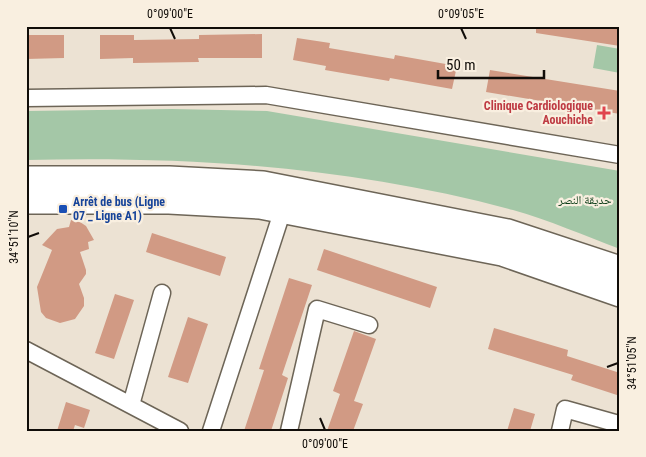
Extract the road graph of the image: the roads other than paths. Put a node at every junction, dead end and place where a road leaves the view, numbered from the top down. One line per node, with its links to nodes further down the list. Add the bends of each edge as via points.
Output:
1 (26, 98): 2 (street, via 266,95)
2 (620, 155)
3 (26, 179): 4 (main road, via 263,184)
4 (286, 200): 5 (main road, via 260,206 169,201); 6 (main road, via 508,232); 8 (main road, via 502,253); 14 (street)
5 (26, 201)
6 (620, 269)
7 (162, 294): 11 (street)
8 (620, 294)
9 (369, 325): 15 (street, via 317,309)
10 (26, 350): 11 (street)
11 (131, 405): 13 (street)
12 (615, 423): 16 (street, via 566,410)
13 (180, 431)
14 (211, 431)
15 (289, 431)
16 (560, 431)

